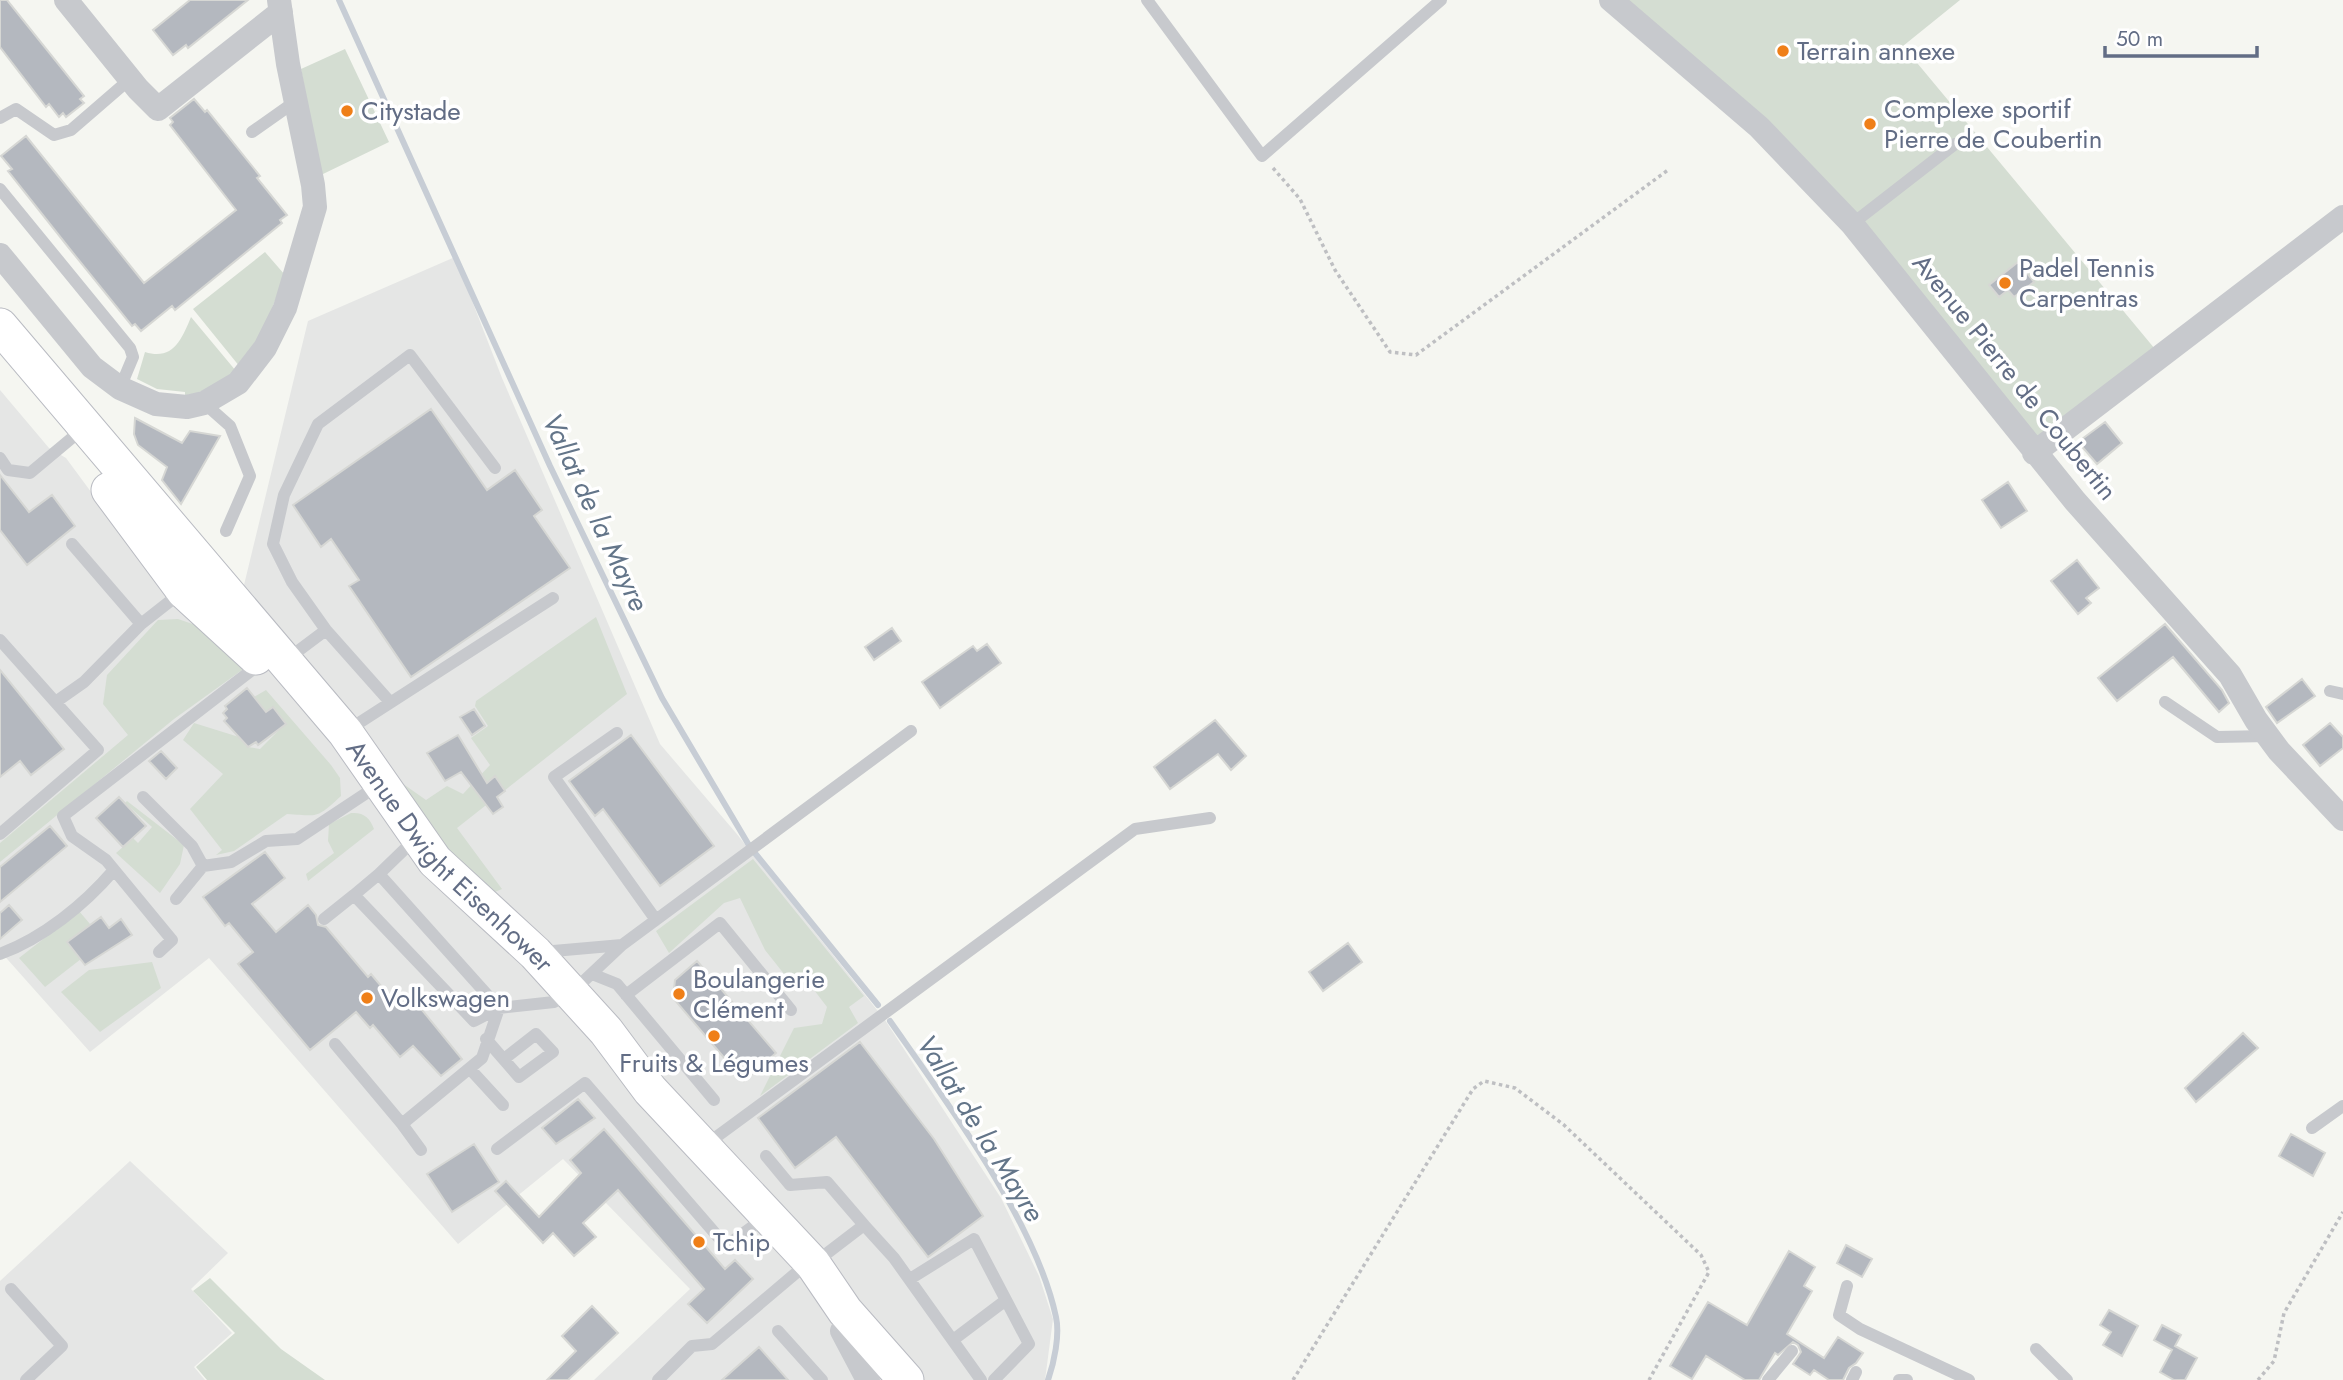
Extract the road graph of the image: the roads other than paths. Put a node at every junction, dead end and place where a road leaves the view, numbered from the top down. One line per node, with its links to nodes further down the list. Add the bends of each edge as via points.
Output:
1 (66, 0): 6 (street)
2 (1147, 0): 3 (lane, via 1262,156)
3 (1441, 0)
4 (1612, 0): 13 (street, Avenue Pierre de Coubertin, via 1759,127)
5 (280, 6): 6 (street, via 158,109); 7 (street)
6 (130, 79): 8 (lane, via 71,130 54,135 16,109)
7 (296, 101): 9 (lane); 18 (street, via 313,185 311,226 285,308 265,348 238,383)
8 (0, 118)
9 (252, 132)
10 (1955, 144): 13 (lane)
11 (0, 189): 17 (lane, via 130,348 134,356)
12 (2343, 217): 20 (street)
13 (1852, 224): 20 (street, Avenue Pierre de Coubertin)
14 (0, 255): 17 (street, via 92,367)
15 (0, 326): 19 (main road, Avenue Dwight Eisenhower)
16 (0, 357): 19 (main road, Avenue Dwight Eisenhower)
17 (120, 388): 18 (street, via 156,404 187,407)
18 (204, 403): 23 (lane, via 230,426 250,476)
19 (77, 434): 21 (lane, via 30,473 8,470); 25 (main road, Avenue Dwight Eisenhower)
20 (2034, 453): 37 (street, Avenue Pierre de Coubertin, via 2230,675)
21 (0, 458)
22 (495, 468): 28 (lane, via 410,355 318,424 284,495 273,544 292,582)
23 (226, 531)
24 (72, 544): 27 (lane)
25 (196, 581): 27 (lane); 30 (main road, Avenue Dwight Eisenhower)
26 (553, 598): 32 (lane)
27 (141, 624): 31 (lane, via 84,682)
28 (326, 630): 30 (lane); 32 (lane)
29 (0, 640): 31 (lane)
30 (273, 662): 35 (main road, Avenue Dwight Eisenhower); 38 (main road, Avenue Dwight Eisenhower); 45 (lane, via 63,817 72,836)
31 (57, 701): 42 (lane, via 98,750)
32 (390, 702): 35 (lane)
33 (2165, 702): 37 (lane, via 2217,737)
34 (911, 731): 50 (lane)
35 (345, 732): 53 (main road, Avenue Dwight Eisenhower, via 436,861)
36 (617, 733): 50 (lane, via 554,777)
37 (2269, 736): 40 (street, Avenue Pierre de Coubertin)
38 (371, 790): 43 (main road, Avenue Dwight Eisenhower); 44 (lane, via 298,839 266,841 231,862)
39 (143, 797): 44 (lane, via 192,846)
40 (2342, 815)
41 (1210, 818): 68 (lane, via 1135,829)
42 (0, 834)
43 (410, 844): 46 (lane); 55 (main road, Avenue Dwight Eisenhower, via 472,921)
44 (203, 866): 48 (lane)
45 (114, 870): 52 (lane, via 172,940); 54 (lane, via 97,891 28,944)
46 (379, 874): 47 (lane); 57 (lane)
47 (354, 895): 49 (lane); 57 (lane, via 474,1021)
48 (176, 899)
49 (324, 919)
50 (656, 920): 51 (lane)
51 (622, 945): 53 (lane); 55 (lane)
52 (159, 952)
53 (535, 953): 55 (main road, Avenue Dwight Eisenhower)
54 (0, 954)
55 (572, 990): 56 (lane, via 617,984); 57 (lane); 68 (main road, Avenue Dwight Eisenhower, via 650,1090); 72 (main road, Avenue Dwight Eisenhower)
56 (626, 995): 58 (lane, via 720,923); 63 (lane)
57 (499, 1008): 59 (lane)
58 (791, 1010)
59 (486, 1039): 61 (lane); 62 (lane, via 482,1058)
60 (335, 1044): 66 (lane)
61 (504, 1059)
62 (470, 1069): 64 (lane); 66 (lane)
63 (714, 1100)
64 (503, 1105)
65 (2343, 1106): 67 (lane)
66 (402, 1125): 70 (lane)
67 (2312, 1128)
68 (704, 1146): 74 (main road, Avenue Dwight Eisenhower)
69 (497, 1149): 72 (lane, via 585,1083 726,1246)
70 (421, 1150)
71 (766, 1156): 73 (lane, via 790,1185 827,1182)
72 (756, 1224): 74 (main road, Avenue Dwight Eisenhower)
73 (864, 1226): 74 (lane); 75 (lane)
74 (805, 1269): 80 (main road, Avenue Dwight Eisenhower); 85 (lane, via 712,1344 692,1346)
75 (910, 1279): 78 (lane, via 974,1239); 81 (lane)
76 (1847, 1286): 96 (lane, via 1839,1315)
77 (11, 1289): 84 (lane, via 62,1346)
78 (1006, 1300): 81 (lane); 92 (lane, via 1028,1344)
79 (778, 1331): 86 (lane)
80 (853, 1333): 87 (street); 88 (main road, Avenue Dwight Eisenhower); 89 (main road, Avenue Dwight Eisenhower); 90 (lane, via 882,1338)
81 (953, 1340): 91 (lane)
82 (2036, 1349): 97 (lane)
83 (1792, 1351): 93 (lane)
84 (26, 1380)
85 (659, 1380)
86 (822, 1380)
87 (869, 1380)
88 (885, 1380)
89 (906, 1380)
90 (921, 1380)
91 (981, 1380)
92 (994, 1380)
93 (1768, 1380)
94 (1899, 1380): 95 (lane)
95 (1907, 1380)
96 (1969, 1380)
97 (2067, 1380)

